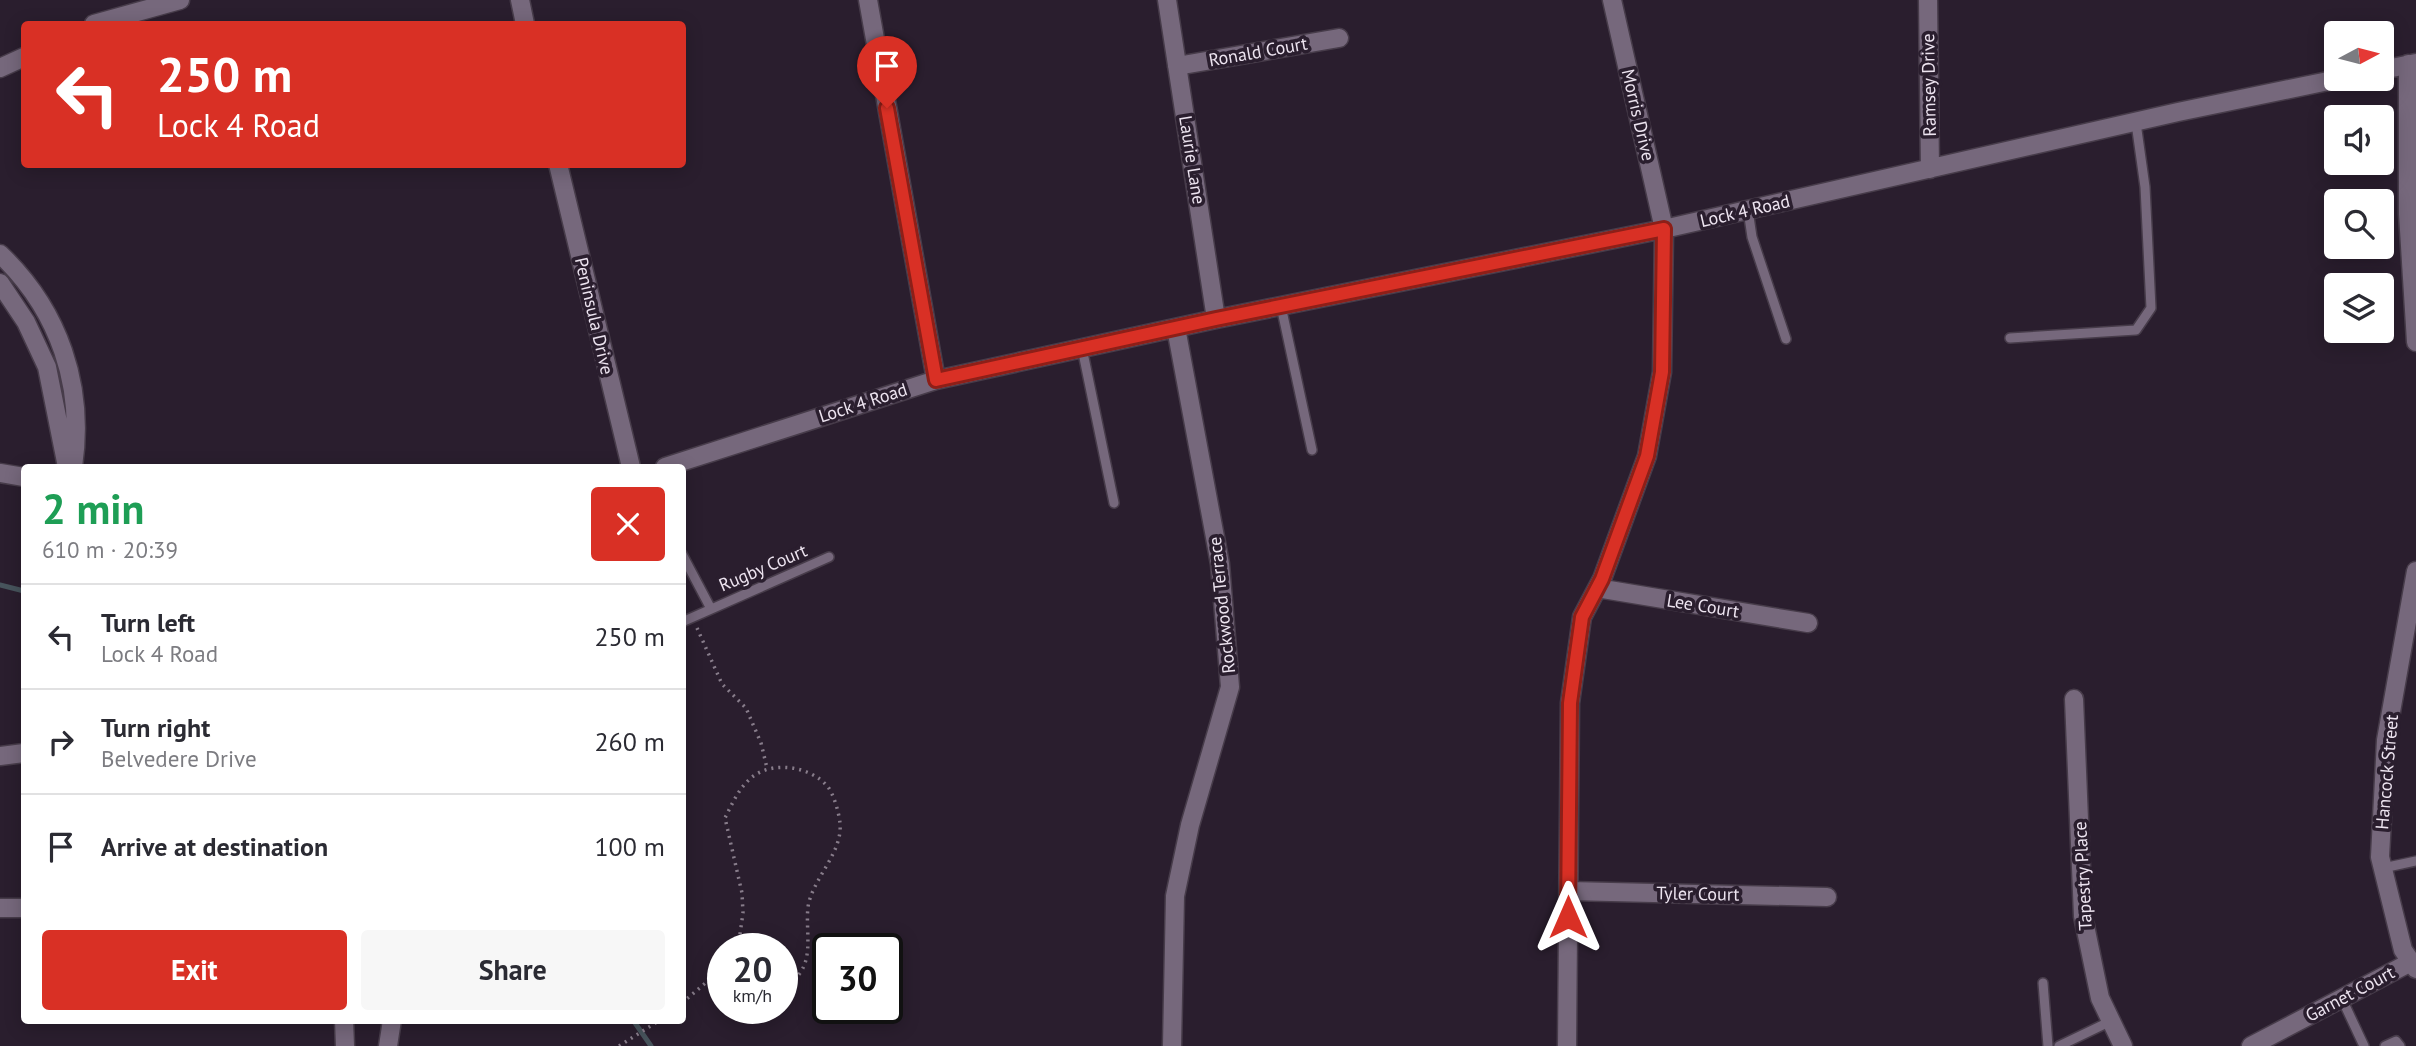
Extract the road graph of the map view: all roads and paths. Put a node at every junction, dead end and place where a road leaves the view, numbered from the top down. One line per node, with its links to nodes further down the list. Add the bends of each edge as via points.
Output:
1 (180, 0): 7 (street)
2 (520, 0): 8 (street)
3 (868, 0): 30 (street)
4 (1167, 0): 12 (street, Laurie Lane)
5 (1612, 0): 20 (street, Morris Drive)
6 (1928, 0): 18 (street, Ramsey Drive)
7 (105, 21)
8 (524, 21)
9 (1339, 38): 12 (street, Ronald Court)
10 (21, 58): 14 (street)
11 (2412, 63): 13 (street); 28 (street, via 2408,214)
12 (1177, 66): 24 (street, Laurie Lane)
13 (2394, 67)
14 (0, 68)
15 (2324, 82): 16 (street, Lock 4 Road)
16 (2136, 123): 18 (street, Lock 4 Road); 26 (lane, via 2145,187 2151,308 2136,330)
17 (559, 168): 34 (street, Peninsula Drive)
18 (1930, 170): 19 (street, Lock 4 Road)
19 (1748, 211): 20 (street, Lock 4 Road); 27 (lane, via 1752,237)
20 (1664, 229): 23 (street, Lock 4 Road); 42 (street, Morris Drive, via 1662,372 1647,456)
21 (0, 254): 33 (street, via 26,278 56,329 75,392)
22 (0, 283): 32 (street, via 26,322 47,367)
23 (1281, 306): 24 (street, Lock 4 Road); 31 (lane)
24 (1216, 319): 25 (street, Lock 4 Road)
25 (1176, 328): 29 (street, Lock 4 Road); 70 (street, Rockwood Terrace, via 1220,564 1230,687 1190,825 1175,896)
26 (2010, 338)
27 (1786, 339)
28 (2416, 342)
29 (1082, 348): 30 (street, Lock 4 Road); 38 (lane)
30 (936, 380): 35 (street, Lock 4 Road)
31 (1312, 450)
32 (66, 464)
33 (74, 464)
34 (630, 464)
35 (674, 464)
36 (0, 473): 37 (street)
37 (21, 476)
38 (1114, 503)
39 (829, 557): 43 (lane, Rugby Court)
40 (686, 562): 43 (lane, Rugby Court)
41 (2416, 571): 51 (street, Hancock Street, via 2386,740)
42 (1597, 588): 45 (street, Lee Court); 52 (street, Morris Drive, via 1582,617 1570,703)
43 (710, 607): 44 (lane, Rugby Court)
44 (687, 619): 49 (path, via 722,684 746,708)
45 (1808, 623)
46 (2074, 699): 63 (street, Tapestry Place, via 2083,916 2100,998)
47 (21, 753): 48 (street)
48 (0, 756)
49 (767, 768): 56 (path, via 750,778 725,818 742,893); 58 (path, via 789,767 820,778 830,790 840,824 808,907 810,934 804,967)
50 (2416, 861): 51 (lane)
51 (2383, 868): 57 (street, Hancock Street, via 2403,950)
52 (1569, 891): 53 (street, Tyler Court); 71 (street, Morris Drive)
53 (1828, 897)
54 (0, 908): 55 (street)
55 (21, 908)
56 (740, 933)
57 (2414, 966): 61 (street, Garnet Court)
58 (798, 974)
59 (707, 982): 62 (path)
60 (2043, 983): 72 (lane)
61 (2342, 999): 75 (street, Garnet Court); 76 (lane)
62 (686, 1000)
63 (2111, 1021): 73 (lane); 74 (street, Tapestry Place)
64 (344, 1024): 67 (street)
65 (391, 1024): 68 (street)
66 (653, 1024): 69 (path)
67 (345, 1046)
68 (388, 1046)
69 (619, 1046)
70 (1172, 1046)
71 (1567, 1046)
72 (2048, 1046)
73 (2059, 1046)
74 (2123, 1046)
75 (2251, 1046)
76 (2364, 1046)
77 (2385, 1046): 78 (lane, via 2396,1041)
78 (2400, 1046)

